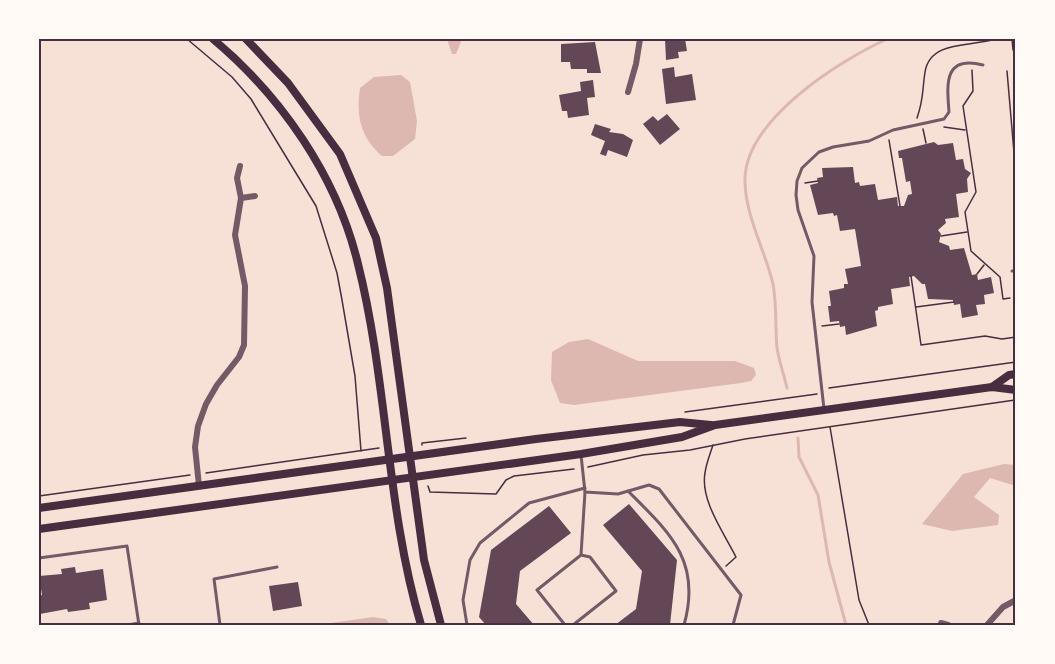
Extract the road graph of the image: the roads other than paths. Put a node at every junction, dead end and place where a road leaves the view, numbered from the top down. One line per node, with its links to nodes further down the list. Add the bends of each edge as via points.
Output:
1 (213, 39): 18 (main road, via 283,111 318,166 343,216 363,286)
2 (246, 39): 17 (main road, via 288,83 340,154 376,238)
3 (640, 39): 7 (street)
4 (1015, 60): 6 (street)
5 (982, 65): 14 (lane, via 955,67 949,74 949,112 944,119 819,152 802,168 796,195 814,256 812,302)
6 (1016, 72)
7 (628, 92)
8 (240, 166): 10 (street, via 237,178)
9 (255, 196): 10 (street)
10 (241, 198): 21 (street, via 235,235 245,285 244,345 206,404 198,426)
11 (1016, 374): 12 (main road)
12 (992, 387): 13 (main road); 14 (main road)
13 (1016, 390)
14 (824, 411): 15 (main road)
15 (715, 425): 16 (main road, via 682,437); 17 (main road, via 680,422)
16 (581, 454): 19 (main road); 22 (lane)
17 (411, 456): 18 (main road); 19 (main road)
18 (389, 460): 20 (main road); 21 (main road)
19 (414, 477): 20 (main road); 34 (main road, via 424,560)
20 (392, 480): 25 (main road); 33 (main road, via 408,581)
21 (200, 486): 24 (main road)
22 (585, 490): 23 (lane, via 618,494); 26 (lane); 35 (lane, via 529,502 480,543 470,560 463,600)
23 (628, 491): 38 (lane, via 669,533 683,555 689,590); 39 (lane, via 649,485 659,489 741,595)
24 (39, 508)
25 (39, 528)
26 (581, 555): 36 (lane, via 537,590); 37 (lane, via 590,557 616,591)
27 (39, 558): 30 (lane, via 128,546)
28 (277, 567): 32 (lane, via 214,579)
29 (1016, 600): 40 (street, via 1003,607)
30 (139, 624): 31 (lane)
31 (128, 625)
32 (220, 625)
33 (421, 625)
34 (441, 625)
35 (467, 625)
36 (565, 625)
37 (573, 625)
38 (684, 625)
39 (733, 625)
40 (987, 625)

